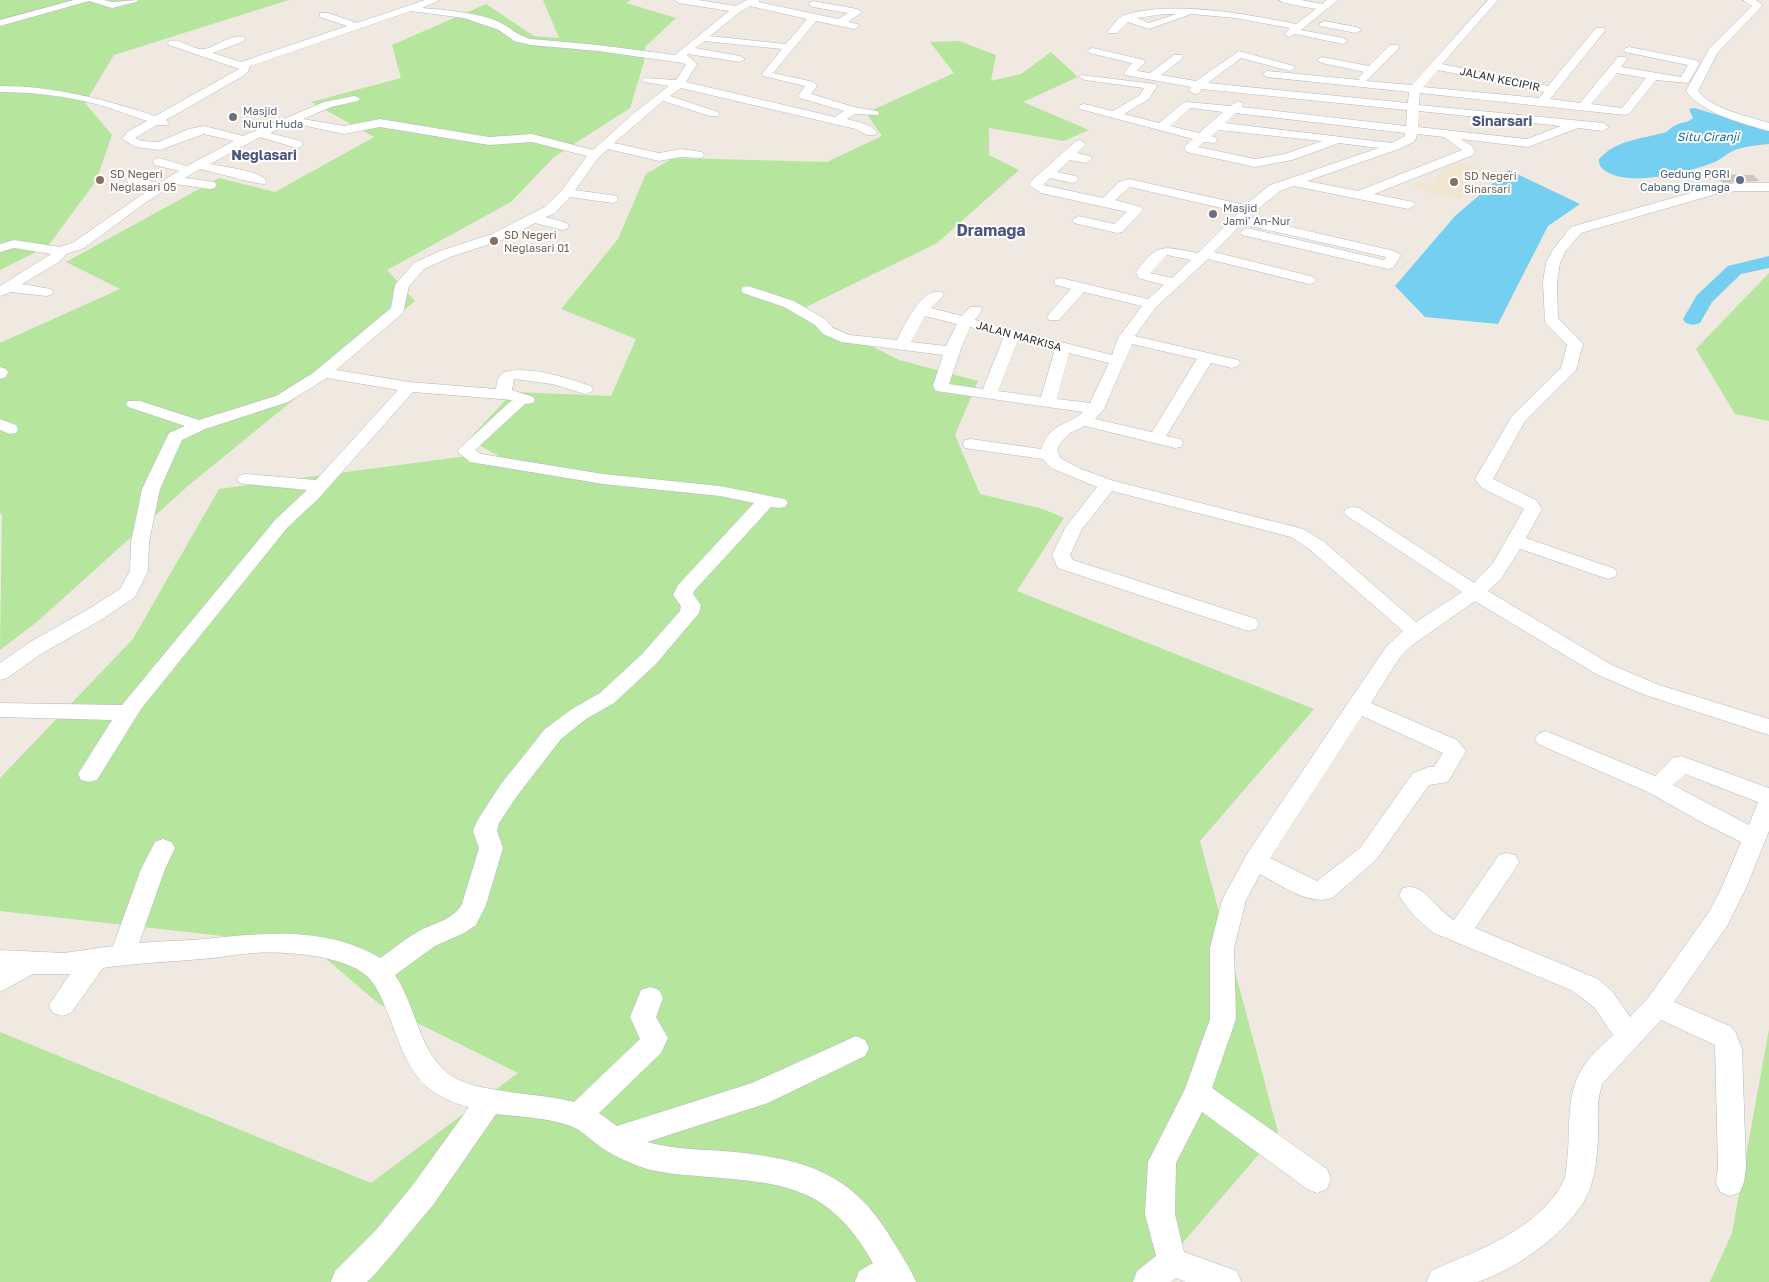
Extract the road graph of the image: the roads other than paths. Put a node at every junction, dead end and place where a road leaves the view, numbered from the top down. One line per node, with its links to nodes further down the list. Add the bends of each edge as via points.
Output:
1 (85, 0): 21 (street)
2 (93, 0): 3 (street, via 112,5)
3 (133, 0)
4 (435, 0): 17 (street)
5 (679, 0): 9 (street)
6 (1284, 0): 12 (street)
7 (1333, 0): 12 (street)
8 (1493, 0): 47 (street)
9 (747, 4): 14 (street); 31 (street)
10 (1752, 4): 13 (street); 85 (street, via 1713,51 1692,90 1695,98 1706,104)
11 (1197, 5): 19 (street, via 1156,8); 19 (street, via 1182,15 1149,26); 20 (street)
12 (1324, 8): 25 (street)
13 (1769, 10)
14 (786, 12): 18 (street); 22 (street, via 807,3 857,12)
15 (1294, 14): 25 (street)
16 (324, 15): 23 (street)
17 (405, 15): 23 (street, via 388,15); 40 (street, via 465,15 482,19 518,39 531,42)
18 (813, 18): 22 (street); 35 (street)
19 (1126, 18): 29 (street)
20 (1266, 21): 25 (street); 26 (street)
21 (0, 23)
22 (839, 23): 24 (street)
23 (357, 26): 46 (street)
24 (854, 26)
25 (1299, 27): 27 (street); 36 (street)
26 (1253, 30)
27 (1356, 30)
28 (1600, 30): 61 (street)
29 (1112, 31)
30 (211, 38): 34 (street)
31 (703, 38): 35 (street); 40 (street)
32 (240, 40): 34 (street)
33 (173, 43): 39 (street)
34 (228, 43): 39 (street)
35 (789, 47): 70 (street, via 768,71 768,76 809,84 811,86 804,96)
36 (1342, 47)
37 (1394, 47): 49 (street, via 1379,57)
38 (1093, 51): 55 (street, via 1138,61 1140,63 1128,72)
39 (203, 53): 46 (street)
40 (686, 55): 42 (street); 56 (street, via 692,64)
41 (1178, 57): 55 (street)
42 (740, 59)
43 (1322, 60): 49 (street)
44 (1618, 64): 48 (street); 48 (street, via 1633,44 1696,63); 51 (street); 67 (street)
45 (1279, 65): 50 (street); 54 (street); 59 (street, via 1238,54)
46 (243, 66): 78 (street, via 240,74)
47 (1435, 66): 58 (street); 61 (street, JALAN KECIPIR)
48 (1692, 69): 51 (street, via 1684,82)
49 (1372, 70): 57 (street)
50 (1267, 74): 54 (street); 62 (street)
51 (1652, 76): 76 (street, via 1626,112)
52 (1085, 77): 55 (street)
53 (648, 80): 56 (street)
54 (1334, 81): 57 (street)
55 (1151, 82): 59 (street); 69 (street, via 1145,97)
56 (679, 84): 63 (street); 79 (street)
57 (1359, 84): 58 (street)
58 (1419, 85): 66 (street); 72 (street)
59 (1197, 88): 62 (street)
60 (0, 89): 78 (street, via 21,88 102,102)
61 (1551, 90): 66 (street, JALAN KECIPIR)
62 (1251, 93): 71 (street); 72 (street)
63 (662, 97): 74 (street); 98 (street)
64 (354, 99): 77 (street, via 328,104)
65 (1098, 99): 69 (street)
66 (1542, 102): 67 (street)
67 (1584, 106): 76 (street)
68 (1084, 107): 75 (street)
69 (1129, 107): 75 (street)
70 (853, 110): 73 (street); 79 (street)
71 (1232, 110): 81 (street); 84 (street, via 1189,105); 86 (street)
72 (1412, 110): 80 (street); 82 (street); 86 (street)
73 (873, 113)
74 (714, 114)
75 (1114, 115): 84 (street)
76 (1604, 119): 82 (street)
77 (292, 120): 88 (street); 98 (street, via 344,130 380,123 489,141 532,138)
78 (157, 121): 83 (street); 92 (street, via 128,139 160,146 204,130)
79 (836, 121): 87 (street)
80 (1512, 122): 82 (street); 91 (street)
81 (1216, 126): 90 (street); 93 (street)
82 (1572, 126): 91 (street, via 1531,143)
83 (176, 127)
84 (1161, 127): 90 (street)
85 (1769, 127)
86 (1412, 130): 89 (street); 97 (street, via 1411,138)
87 (871, 132)
88 (259, 133): 92 (street); 95 (street)
89 (1447, 134): 91 (street); 116 (street, via 1469,152)
90 (1202, 138): 94 (street); 102 (street, via 1191,149 1253,163)
91 (1490, 138)
92 (243, 140): 105 (street)
93 (1337, 140): 97 (street); 102 (street)
94 (1221, 143)
95 (297, 144)
96 (1080, 144): 101 (street)
97 (1395, 146): 111 (street)
98 (601, 150): 100 (street, via 659,156); 115 (street)
99 (1260, 151): 102 (street)
100 (698, 155)
101 (1064, 157): 103 (street); 106 (street)
102 (1288, 157)
103 (1086, 159)
104 (159, 162): 105 (street)
105 (193, 168): 108 (street); 110 (street)
106 (1047, 173): 107 (street); 118 (street, via 1036,184 1037,188)
107 (1072, 179)
108 (172, 180): 112 (street); 113 (street)
109 (133, 181): 113 (street)
110 (261, 181)
111 (1292, 182): 116 (street); 120 (street, via 1274,188)
112 (210, 185)
113 (159, 187): 126 (street, via 79,245)
114 (1769, 188): 168 (street, via 1715,190 1579,228 1559,251 1550,282 1551,318 1575,344 1568,370 1518,419 1484,479 1532,506 1533,510)
115 (567, 193): 117 (street); 121 (street, via 550,210)
116 (1360, 195): 119 (street)
117 (612, 199)
118 (1106, 202): 120 (street, via 1124,184 1129,184); 122 (street, via 1136,210 1116,230)
119 (1408, 205)
120 (1244, 215): 124 (street, via 1394,255 1388,265); 127 (street)
121 (533, 218): 123 (street); 150 (street, via 497,237 419,266 402,285 398,310)
122 (1079, 220)
123 (562, 226)
124 (1247, 232)
125 (0, 248): 126 (street, via 14,244)
126 (61, 251): 130 (street, via 54,259)
127 (1203, 256): 128 (street); 131 (street); 131 (street, via 1162,252 1143,272 1143,275)
128 (1309, 280)
129 (1061, 282): 132 (street)
130 (7, 283): 134 (street)
131 (1174, 283): 138 (street)
132 (1080, 287): 138 (street); 141 (street)
133 (748, 290): 144 (street, via 789,304 839,337)
134 (46, 292)
135 (937, 295): 139 (street)
136 (0, 299): 137 (street)
137 (29, 304)
138 (1151, 304): 143 (street)
139 (920, 310): 140 (street, JALAN MARKISA); 144 (street)
140 (970, 316): 142 (street, JALAN MARKISA); 146 (street)
141 (1054, 317)
142 (1013, 334): 145 (street, JALAN MARKISA); 153 (street)
143 (1126, 338): 147 (street); 148 (street)
144 (902, 345): 146 (street)
145 (1063, 347): 148 (street, JALAN MARKISA); 155 (street)
146 (952, 351): 153 (street, via 941,386)
147 (1206, 358): 149 (street); 160 (street)
148 (1118, 361): 157 (street)
149 (1232, 363)
150 (322, 372): 151 (street); 159 (street, via 282,400)
151 (409, 387): 154 (street); 166 (street)
152 (585, 388): 154 (street, via 514,374 505,381)
153 (989, 394): 155 (street)
154 (517, 398): 193 (street, via 515,407 466,452 476,458 583,476 711,490 773,502 683,591 690,605 689,613 649,659 607,698 553,734 509,790 488,821 485,831 491,848 467,918 426,939)
155 (1048, 402): 157 (street)
156 (134, 404): 159 (street)
157 (1096, 408): 158 (street)
158 (1082, 421): 160 (street); 163 (street, via 1058,434 1050,445)
159 (199, 425): 173 (street, via 175,436 168,448 152,489 140,542 139,571 128,593)
160 (1156, 439): 161 (street)
161 (1175, 443)
162 (971, 444): 163 (street)
163 (1049, 455): 165 (street, via 1065,469)
164 (246, 479): 166 (street)
165 (1108, 485): 171 (street, via 1069,535 1061,555 1065,564); 172 (street, via 1308,538)
166 (319, 486): 176 (street, via 281,524)
167 (1353, 512): 170 (street)
168 (1514, 540): 169 (street); 170 (street, via 1500,567)
169 (1608, 573)
170 (1475, 592): 172 (street); 177 (street, via 1619,677)
171 (1249, 624)
172 (1416, 632): 174 (street, via 1393,652)
173 (0, 672)
174 (1358, 705): 185 (street); 185 (street, via 1449,746 1455,751 1453,756 1440,776 1421,779 1368,854 1324,891 1314,890)
175 (0, 710): 176 (street)
176 (128, 713): 179 (street)
177 (1769, 727)
178 (1546, 739): 180 (street)
179 (89, 774)
180 (1658, 788): 181 (street, via 1681,764); 183 (street)
181 (1769, 797)
182 (1769, 803): 183 (street)
183 (1755, 838): 197 (street, via 1725,906)
184 (163, 848): 189 (street)
185 (1255, 860): 200 (street, via 1234,900 1227,924 1222,948 1223,1019)
186 (1507, 862): 188 (street)
187 (1411, 895): 188 (street, via 1433,919)
188 (1460, 932): 198 (street, via 1597,992)
189 (122, 955): 190 (street); 193 (street, via 257,943 286,944 342,953)
190 (95, 960): 192 (street); 196 (street)
191 (0, 961): 192 (street)
192 (27, 965): 194 (street)
193 (379, 972): 201 (street, via 430,1075 446,1087)
194 (0, 981)
195 (650, 998): 202 (street, via 643,1017 655,1038 652,1045)
196 (62, 1004)
197 (1657, 1006): 198 (street); 205 (street, via 1726,1039 1729,1049)
198 (1629, 1038): 211 (street, via 1592,1076 1586,1091 1578,1182 1562,1208 1514,1249)
199 (856, 1048): 203 (street, via 758,1094)
200 (1197, 1093): 204 (street); 206 (street, via 1162,1162 1160,1214)
201 (489, 1101): 202 (street); 208 (street, via 400,1225)
202 (579, 1116): 203 (street)
203 (614, 1140): 207 (street, via 649,1156 696,1164 767,1168 814,1183 852,1207 864,1222)
204 (1317, 1179)
205 (1730, 1182)
206 (1172, 1262): 209 (street); 210 (street)
207 (888, 1278)
208 (346, 1282)
209 (1148, 1282)
210 (1226, 1282)
211 (1442, 1282)

